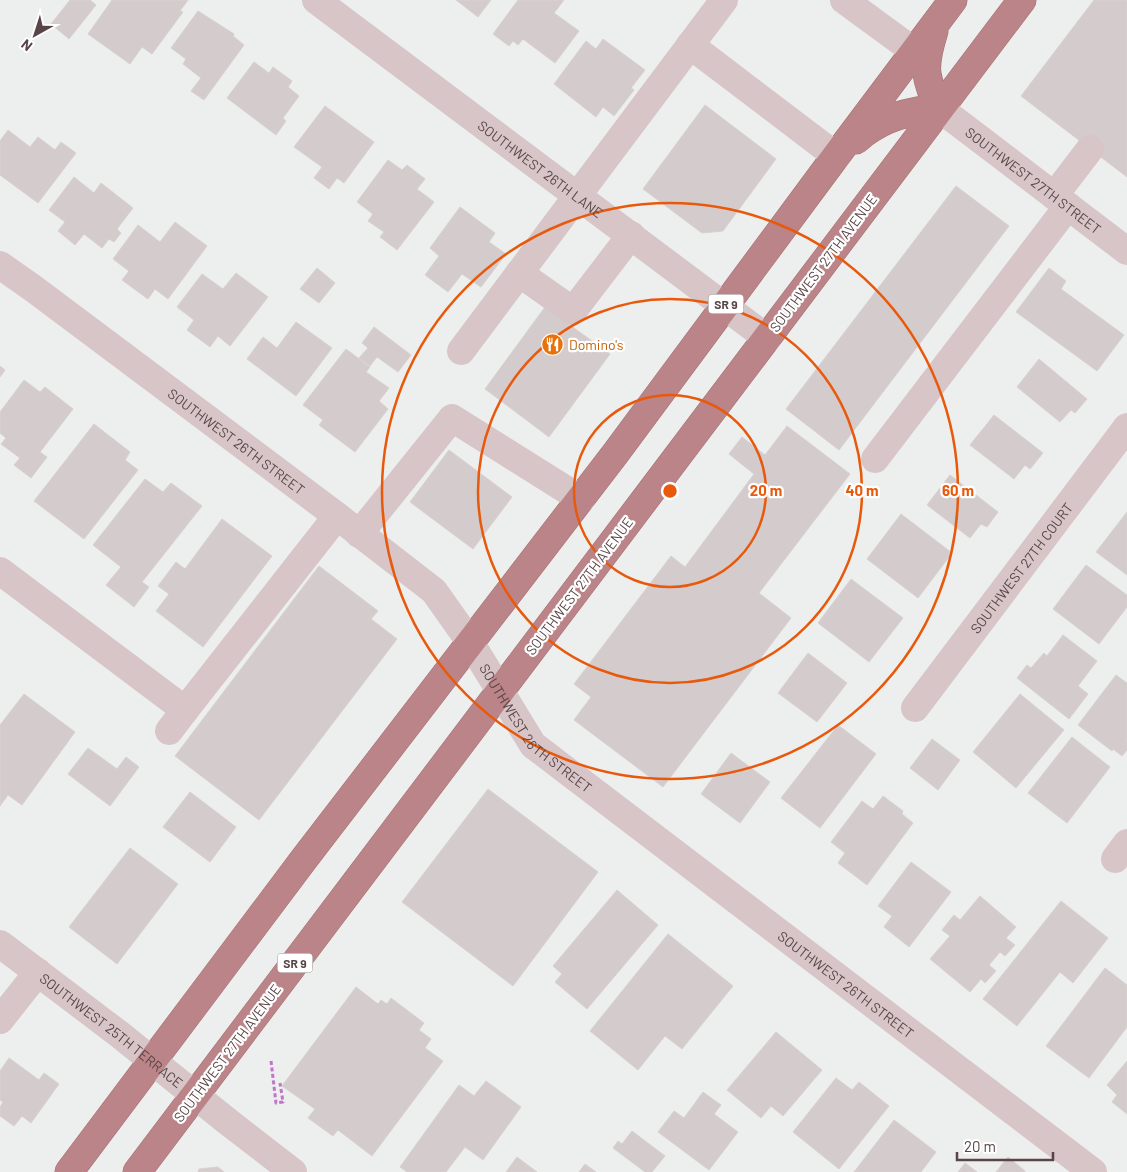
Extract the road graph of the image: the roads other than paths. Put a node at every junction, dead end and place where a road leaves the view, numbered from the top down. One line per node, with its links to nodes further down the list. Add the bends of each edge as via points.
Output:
1 (316, 0): 12 (street, SOUTHWEST 26TH LANE)
2 (724, 0): 7 (street)
3 (844, 0): 8 (street)
4 (953, 0): 6 (highway, SR 9)
5 (1022, 0): 9 (highway, SOUTHWEST 27TH AVENUE / SR 9)
6 (936, 22): 8 (highway, SR 9); 9 (highway, via 926,73)
7 (690, 45): 11 (street); 12 (street)
8 (915, 52): 11 (highway, SR 9)
9 (940, 108): 11 (highway, via 895,116 872,128); 13 (street, SOUTHWEST 27TH STREET); 19 (highway, SOUTHWEST 27TH AVENUE / SR 9)
10 (1090, 149): 13 (street)
11 (836, 156): 18 (highway, SR 9)
12 (578, 195): 14 (street, SOUTHWEST 26TH LANE); 17 (street)
13 (1061, 201): 15 (street, SOUTHWEST 27TH STREET); 22 (street)
14 (631, 236): 17 (street, via 573,311); 18 (street, SOUTHWEST 26TH LANE)
15 (1123, 240)
16 (0, 265): 24 (street, SOUTHWEST 26TH STREET)
17 (519, 274): 20 (street)
18 (724, 306): 19 (street, SOUTHWEST 26TH LANE); 23 (highway, SR 9)
19 (767, 338): 28 (highway, SOUTHWEST 27TH AVENUE / SR 9)
20 (461, 351)
21 (1127, 427): 29 (street, SOUTHWEST 27TH COURT)
22 (875, 459)
23 (581, 499): 25 (street, via 452,418); 27 (highway, SR 9)
24 (337, 516): 25 (street, SOUTHWEST 26TH STREET); 26 (street, via 177,720)
25 (359, 534): 27 (street, SOUTHWEST 26TH STREET, via 434,591)
26 (0, 571)
27 (470, 642): 28 (street, SOUTHWEST 26TH STREET); 33 (highway, SR 9)
28 (500, 691): 34 (highway, SOUTHWEST 27TH AVENUE / SR 9); 38 (street, SOUTHWEST 26TH STREET, via 534,744)
29 (915, 708)
30 (0, 944): 31 (street, SOUTHWEST 25TH TERRACE)
31 (38, 972): 32 (street); 33 (street, SOUTHWEST 25TH TERRACE)
32 (0, 1020)
33 (152, 1061): 34 (street, SOUTHWEST 25TH TERRACE); 35 (highway, SR 9)
34 (196, 1095): 36 (highway, SOUTHWEST 27TH AVENUE / SR 9); 37 (street, SOUTHWEST 25TH TERRACE)
35 (69, 1172)
36 (137, 1172)
37 (293, 1172)
38 (1093, 1172)

